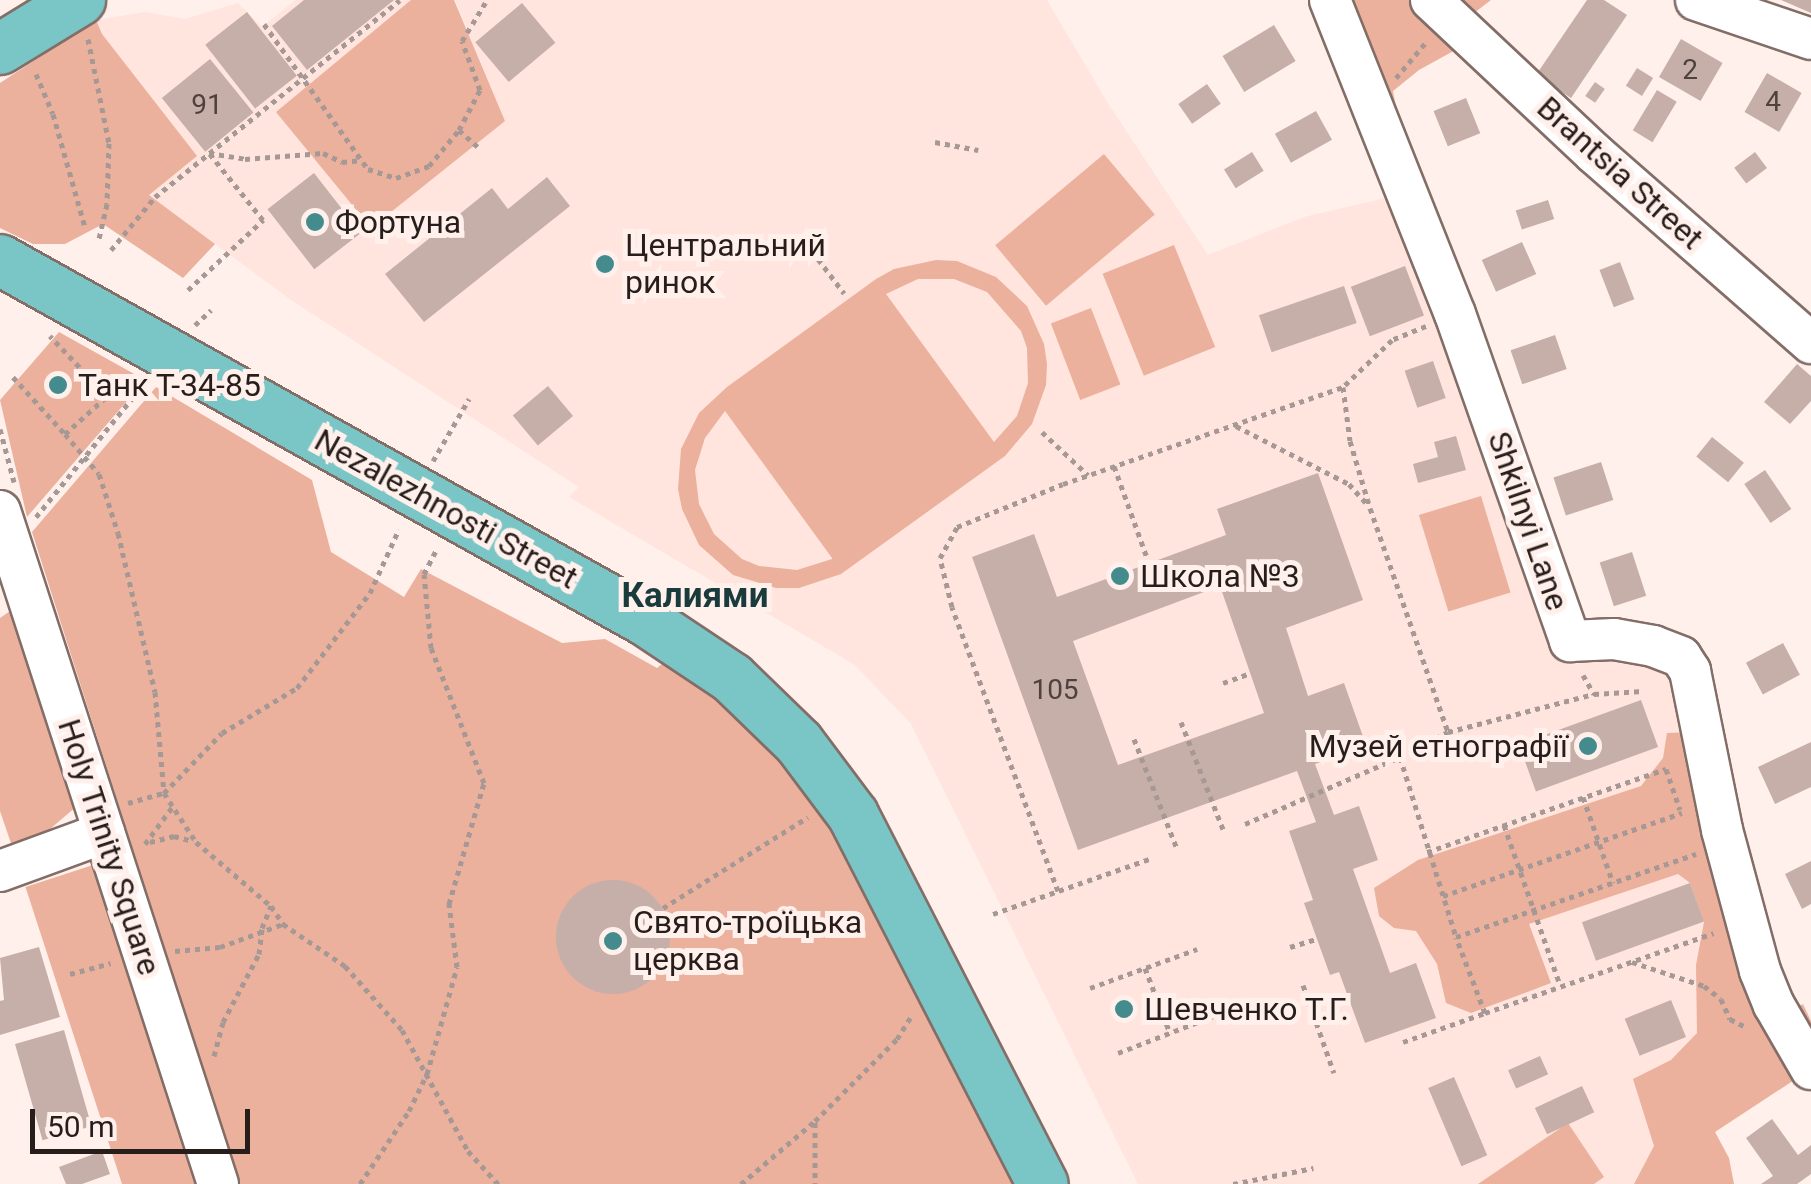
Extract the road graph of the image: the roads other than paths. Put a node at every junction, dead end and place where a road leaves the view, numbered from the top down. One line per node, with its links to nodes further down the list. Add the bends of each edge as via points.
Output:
1 (1330, 0): 12 (street, Shkilnyi Lane, via 1455,314 1570,641 1653,646 1681,657 1690,670 1746,920 1767,989)
2 (1696, 0): 5 (street)
3 (81, 7): 6 (main road)
4 (1441, 8): 8 (street, Brantsia Street)
5 (1811, 39)
6 (18, 57)
7 (0, 260): 14 (main road, Nezalezhnosti Street, via 707,659 778,720 840,796)
8 (1811, 343)
9 (0, 511): 10 (street, Holy Trinity Square)
10 (100, 820): 11 (street); 13 (street, Holy Trinity Square)
11 (0, 870)
12 (1811, 1069)
13 (218, 1184)
14 (1043, 1184)

